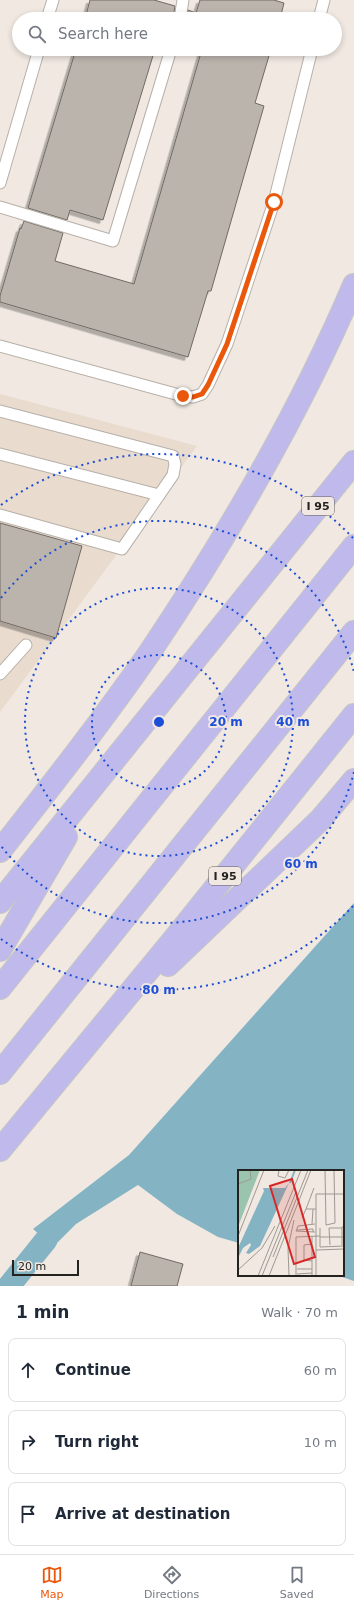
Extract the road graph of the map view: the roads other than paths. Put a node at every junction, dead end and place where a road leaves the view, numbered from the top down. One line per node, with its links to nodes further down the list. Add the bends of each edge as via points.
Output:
1 (53, 0): 4 (lane)
2 (183, 0): 5 (lane)
3 (324, 0): 6 (lane)
4 (49, 12)
5 (181, 12)
6 (321, 12)
7 (37, 56): 10 (lane)
8 (169, 56): 11 (lane, via 113,241)
9 (310, 56): 13 (lane, via 274,202 227,344 202,394 193,397 183,396)
10 (0, 183)
11 (0, 207)
12 (354, 285): 26 (highway, via 273,449 196,579 150,652)
13 (0, 346)
14 (0, 411): 17 (lane, via 174,456 172,476)
15 (0, 454): 17 (lane)
16 (354, 462): 24 (highway, I 95)
17 (159, 495): 18 (lane, via 122,549)
18 (0, 516)
19 (354, 546): 29 (highway)
20 (354, 632): 31 (highway)
21 (26, 645): 22 (lane)
22 (0, 674)
23 (354, 715): 30 (highway, I 95)
24 (104, 772): 27 (highway, I 95); 28 (highway)
25 (354, 780): 30 (highway, via 320,820)
26 (0, 851)
27 (0, 902)
28 (0, 950)
29 (0, 988)
30 (94, 1036): 32 (highway, I 95)
31 (0, 1073)
32 (0, 1150)

